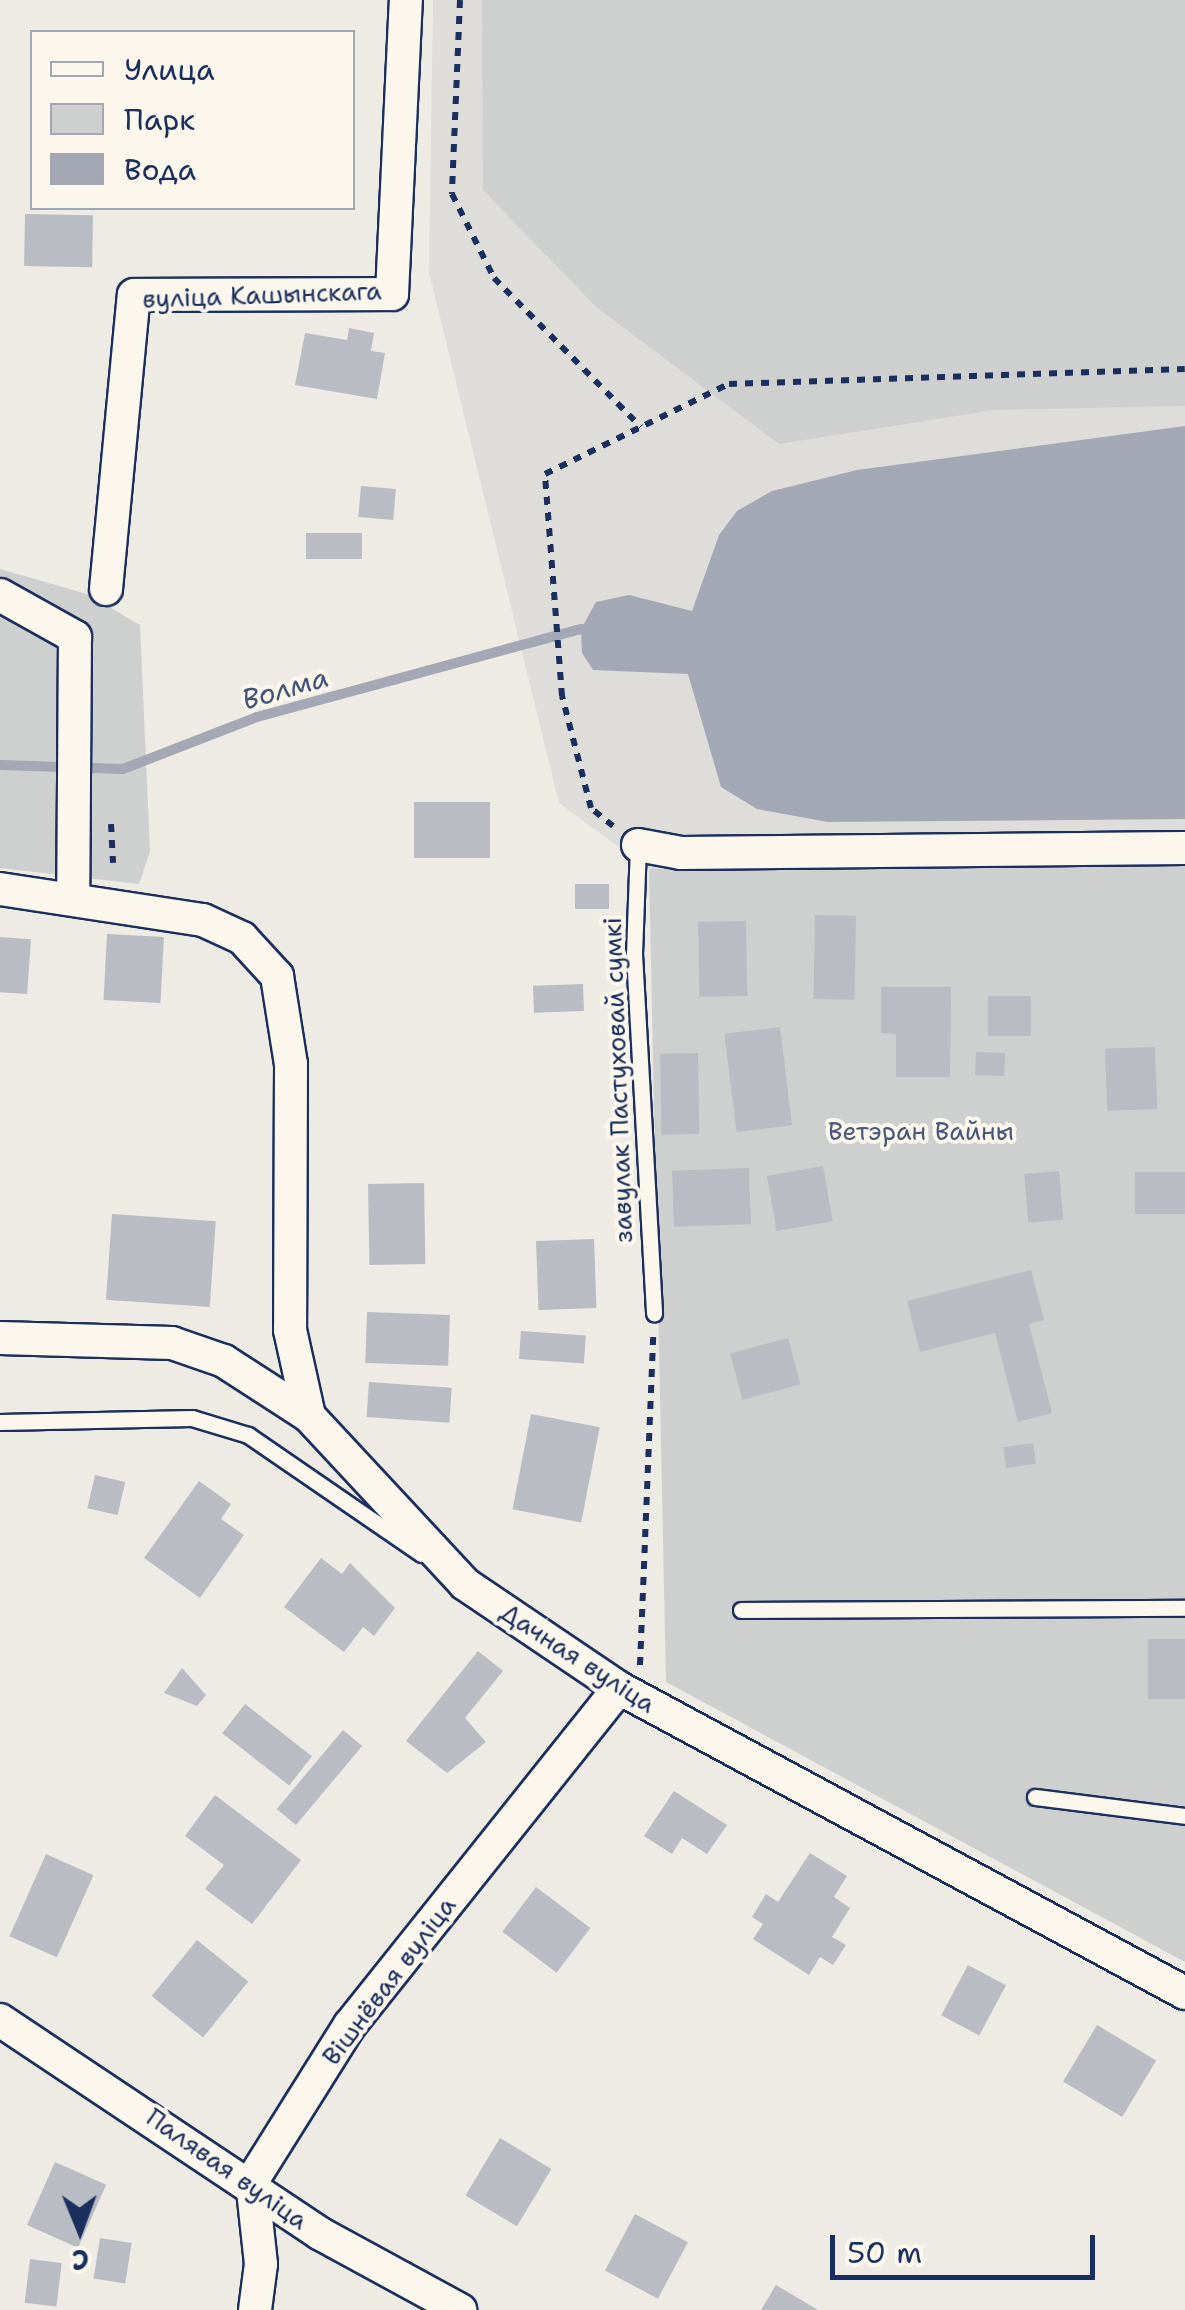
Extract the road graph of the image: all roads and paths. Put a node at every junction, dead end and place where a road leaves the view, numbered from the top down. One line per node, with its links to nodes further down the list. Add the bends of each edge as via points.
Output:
1 (406, 0): 5 (street, вуліца Кашынскага, via 392,294 134,295)
2 (460, 0): 4 (path, via 452,194 494,278)
3 (1185, 369): 4 (path, via 729,384)
4 (641, 427): 7 (path, via 544,474 562,696 591,808)
5 (106, 588)
6 (0, 594): 10 (street, via 74,638)
7 (638, 845): 8 (street, via 681,854); 11 (lane, завулак Пастуховай сумкі, via 634,954)
8 (1185, 848)
9 (0, 889): 10 (street)
10 (74, 897): 13 (street, via 202,920 242,938 277,976 290,1064 291,1345)
11 (654, 1313): 18 (path, via 644,1661)
12 (0, 1338): 13 (street, Дачная вуліца, via 198,1348)
13 (309, 1416): 15 (street, Дачная вуліца)
14 (0, 1422): 15 (lane, via 192,1418 248,1436)
15 (466, 1584): 18 (street, Дачная вуліца)
16 (1185, 1608): 17 (lane)
17 (740, 1610)
18 (619, 1688): 21 (street, Дачная вуліца); 23 (street, Вішнёвая вуліца, via 350,2025)
19 (1035, 1797): 20 (lane)
20 (1185, 1816)
21 (1185, 1993)
22 (0, 2020): 23 (street, Палявая вуліца)
23 (252, 2181): 24 (street, via 261,2264); 25 (street, Палявая вуліца, via 319,2233)
24 (255, 2310)
25 (460, 2310)

